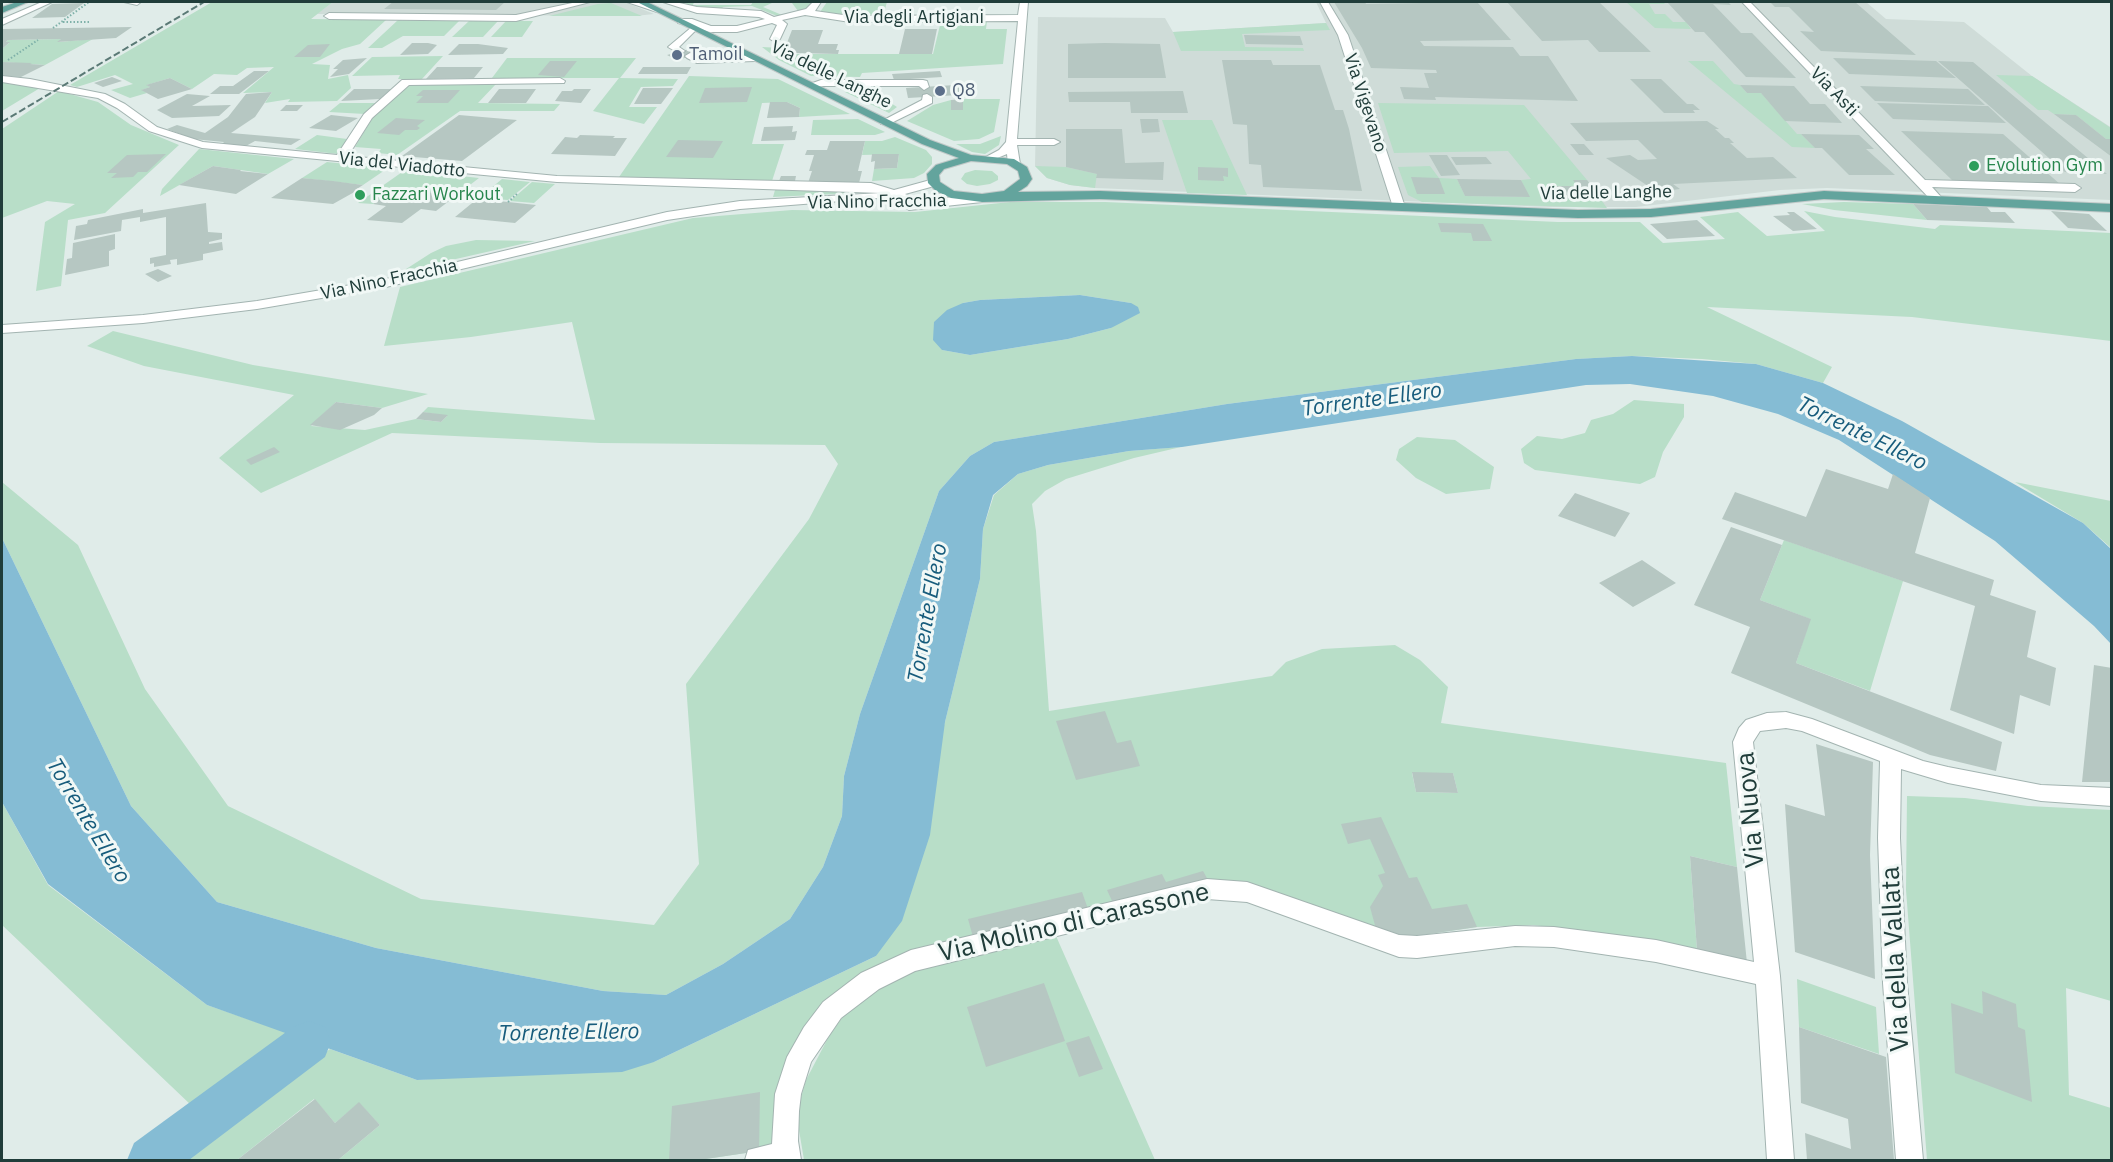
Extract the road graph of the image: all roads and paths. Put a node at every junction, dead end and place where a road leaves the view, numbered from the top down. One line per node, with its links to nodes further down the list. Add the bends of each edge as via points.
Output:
1 (24, 2): 15 (main road)
2 (48, 2): 21 (street)
3 (89, 2): 22 (path)
4 (128, 2): 5 (street)
5 (137, 2)
6 (586, 2): 17 (street, via 518,18)
7 (631, 2): 14 (street, Via delle Langhe)
8 (641, 2): 14 (main road, Via delle Langhe)
9 (667, 2): 19 (street, via 697,10 756,13)
10 (817, 2): 16 (street, Via degli Artigiani)
11 (1024, 2): 18 (street)
12 (1324, 2): 56 (street, Via Vigevano, via 1343,35)
13 (1746, 2): 47 (street, Via Asti)
14 (657, 9): 20 (main road, Via delle Langhe)
15 (2, 10)
16 (806, 12): 18 (street, Via degli Artigiani, via 850,19 1001,14); 19 (street, Via degli Artigiani)
17 (329, 16)
18 (1022, 18): 38 (street)
19 (775, 20): 24 (street, Via degli Artigiani); 27 (street, via 782,24)
20 (681, 21): 24 (street, Via degli Artigiani, via 716,30); 26 (main road, Via delle Langhe)
21 (2, 22)
22 (61, 22): 23 (path); 25 (path)
23 (89, 22)
24 (749, 27): 31 (street, via 736,33 734,39)
25 (53, 28)
26 (694, 28): 29 (street, via 673,47); 31 (main road, Via delle Langhe)
27 (775, 39)
28 (38, 40): 32 (path)
29 (680, 51)
30 (690, 56): 31 (street, via 698,60)
31 (753, 57): 35 (main road, Via delle Langhe)
32 (8, 60)
33 (2, 79): 42 (street, Via del Viadotto, via 101,96 153,129 192,144)
34 (560, 81): 42 (street, via 406,82 368,116)
35 (812, 86): 36 (main road, Via delle Langhe); 36 (street, via 923,83 928,101)
36 (885, 122): 37 (main road, Via delle Langhe)
37 (926, 141): 40 (main road, Via delle Langhe); 43 (main road, Via delle Langhe, via 944,156)
38 (1011, 142): 39 (street); 41 (street, via 1003,152); 44 (street)
39 (1054, 142)
40 (970, 158): 41 (main road, Via delle Langhe); 43 (main road, Via delle Langhe)
41 (990, 158): 44 (main road, Via delle Langhe)
42 (340, 159): 49 (street, Via del Viadotto, via 557,179 861,187)
43 (946, 164): 46 (main road, via 933,174)
44 (1014, 164): 45 (main road)
45 (1035, 182): 50 (main road, Via delle Langhe); 51 (main road, Via delle Langhe)
46 (934, 183): 49 (street, Via Nino Fracchia); 52 (main road, Via delle Langhe, via 951,194)
47 (1921, 183): 48 (street); 53 (street, Via Asti)
48 (2075, 188)
49 (892, 194): 54 (street, Via Nino Fracchia); 55 (street, Via del Viadotto)
50 (1100, 195): 51 (main road, Via delle Langhe); 56 (main road, Via delle Langhe)
51 (995, 196): 52 (main road, Via delle Langhe)
52 (982, 198): 55 (street, Via Nino Fracchia)
53 (1936, 198): 56 (main road, Via delle Langhe, via 1804,195 1621,214); 57 (main road, Via delle Langhe)
54 (772, 203): 55 (street, Via Nino Fracchia); 58 (street, Via Nino Fracchia, via 667,216 407,278 257,305 143,319)
55 (921, 205)
56 (1399, 207)
57 (2112, 208)
58 (2, 329)
59 (1891, 757): 60 (street, Via Nuova, via 1932,771 2021,789 2065,796); 61 (street, Via Nuova, via 1786,720 1753,725 1746,733 1743,742); 65 (street, Via della Vallata, via 1889,838 1894,972)
60 (2112, 797)
61 (1768, 976): 62 (street, Via Molino di Carassone, via 1656,951 1554,937 1515,936 1399,946 1247,892 1207,889 911,961 870,981 832,1010 801,1057 787,1102); 64 (street, Via Nuova)
62 (788, 1158): 63 (street)
63 (758, 1161)
64 (1781, 1161)
65 (1910, 1161)

